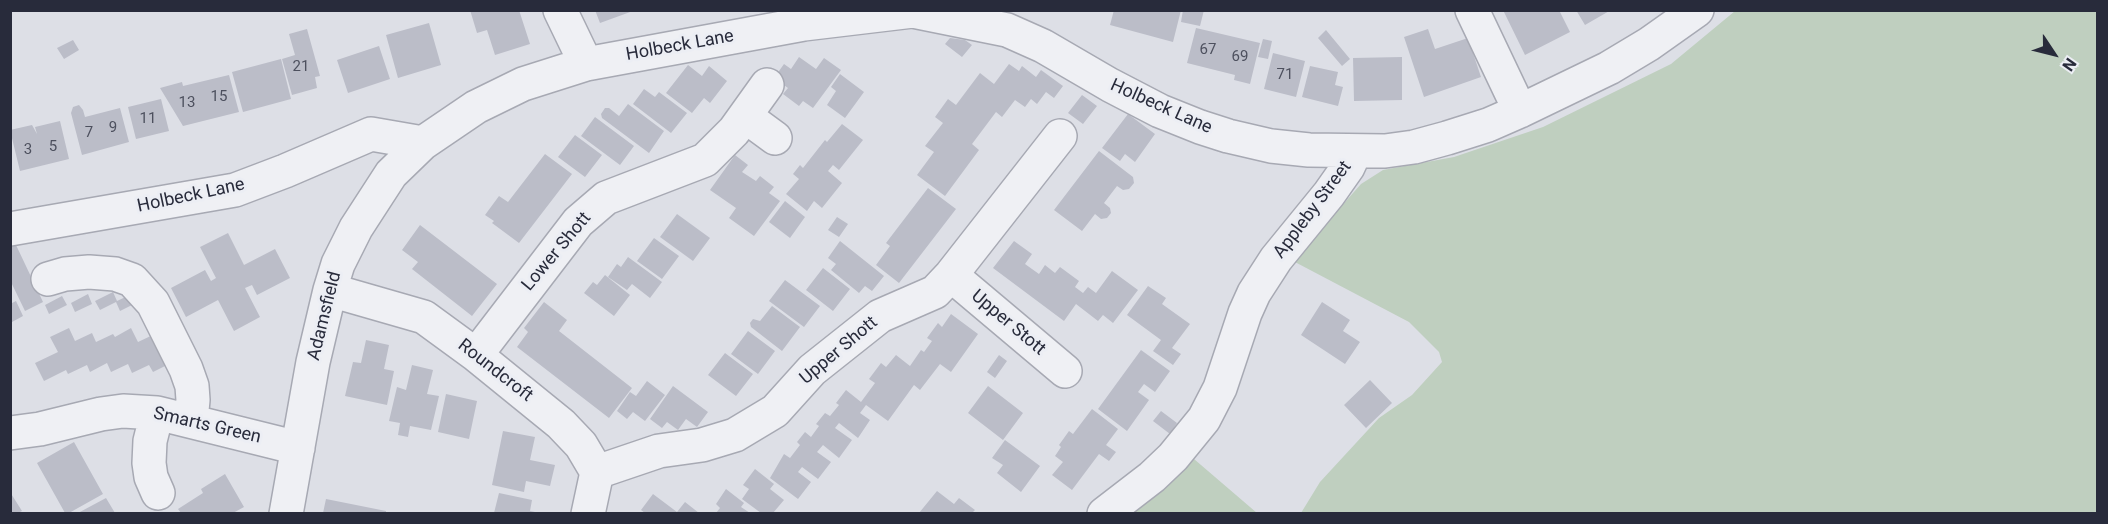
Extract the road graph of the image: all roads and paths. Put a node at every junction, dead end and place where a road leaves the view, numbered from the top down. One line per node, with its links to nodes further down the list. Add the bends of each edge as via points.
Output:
1 (560, 10): 5 (street)
2 (1472, 10): 7 (street)
3 (1697, 10): 7 (street, Appleby Street, via 1609,68)
4 (1011, 20): 5 (street, Holbeck Lane, via 913,11 804,24); 12 (street, Holbeck Lane, via 1043,46 1160,111 1200,127 1271,146)
5 (586, 64): 11 (street, Holbeck Lane, via 523,84 476,107)
6 (767, 85): 8 (street, Lower Shott)
7 (1520, 111): 12 (street, Appleby Street, via 1414,147)
8 (745, 116): 10 (street); 17 (street, Lower Shott, via 705,160 606,198 578,222)
9 (1060, 136): 14 (street, Upper Shott)
10 (775, 138)
11 (423, 143): 13 (street, Holbeck Lane, via 371,134 235,190); 16 (street, Adamsfield, via 391,174 356,228)
12 (1355, 152): 27 (street, Appleby Street, via 1329,194 1254,293 1220,388 1204,419 1152,477)
13 (10, 229)
14 (951, 275): 18 (street, Upper Stott); 23 (street, Upper Shott, via 935,292 880,316 812,370 775,411 735,435 659,452)
15 (48, 279): 20 (street, via 88,272 132,280 153,303 186,369 193,400)
16 (330, 290): 17 (street, Roundcroft, via 424,317); 22 (street, Adamsfield)
17 (476, 355): 23 (street, Roundcroft, via 561,424)
18 (1065, 371)
19 (157, 413): 20 (street, Smarts Green); 21 (street, Smarts Green, via 123,411); 24 (street, via 149,464)
20 (190, 421): 22 (street, Smarts Green)
21 (10, 433)
22 (298, 448): 25 (street, Adamsfield)
23 (597, 472): 26 (street)
24 (158, 493)
25 (286, 513)
26 (588, 513)
27 (1104, 513)

